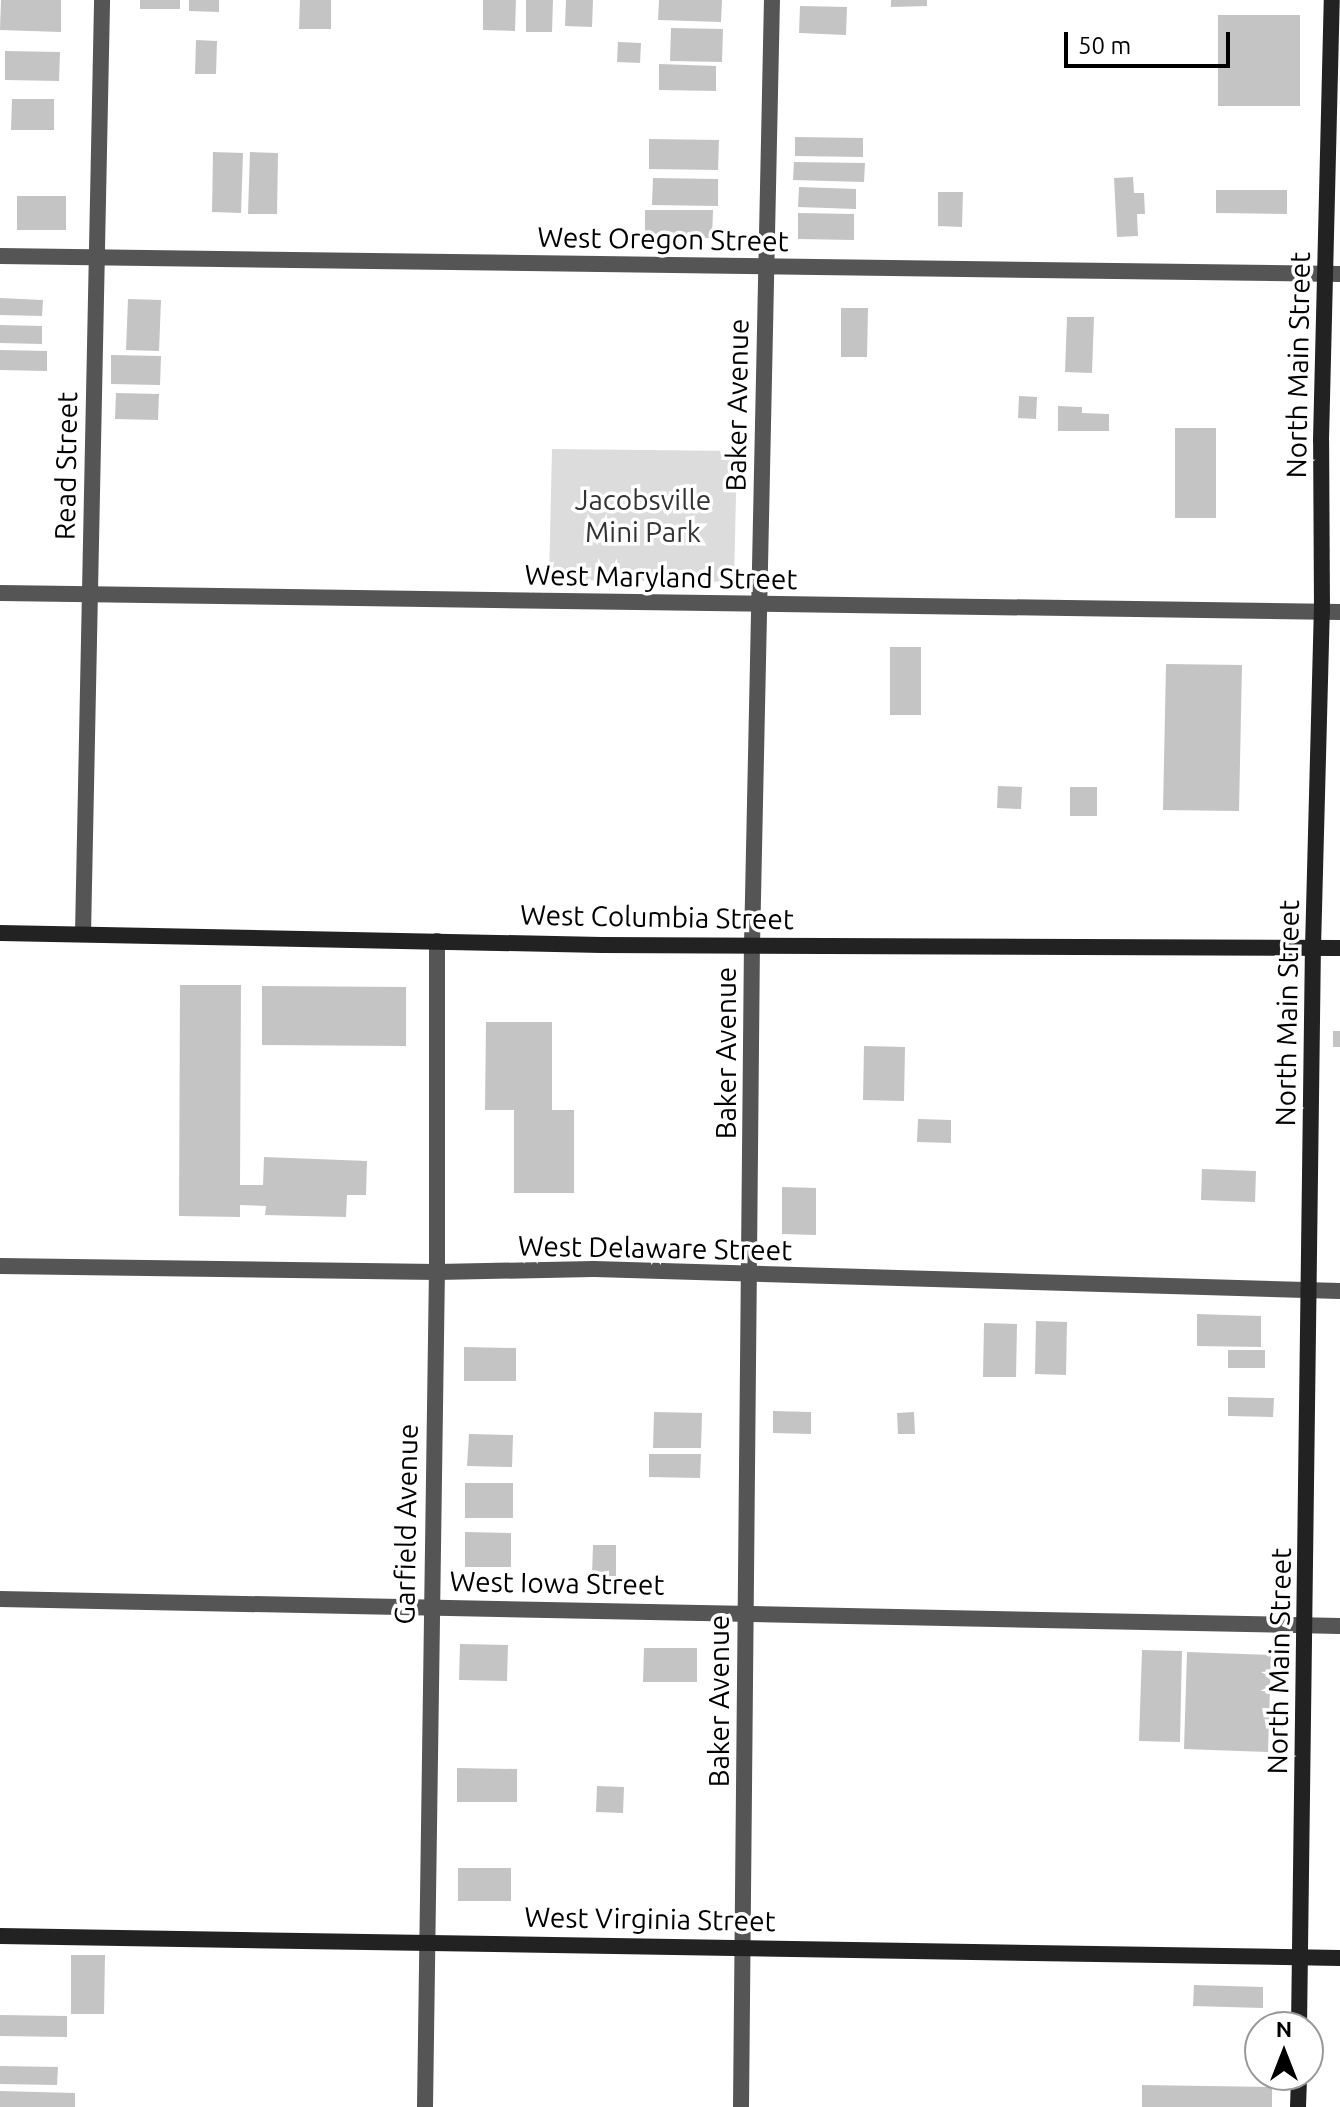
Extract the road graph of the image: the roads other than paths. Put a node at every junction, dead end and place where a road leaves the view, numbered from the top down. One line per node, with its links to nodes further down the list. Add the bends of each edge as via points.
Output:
1 (102, 0): 5 (street, Read Street)
2 (772, 0): 6 (street, Baker Avenue)
3 (1332, 0): 7 (street, North Main Street)
4 (0, 256): 5 (street, West Oregon Street)
5 (96, 258): 6 (street, West Oregon Street); 9 (street, Read Street)
6 (766, 266): 7 (street, West Oregon Street); 10 (street, Baker Avenue)
7 (1333, 274): 11 (street, North Main Street)
8 (0, 593): 9 (street, West Maryland Street)
9 (90, 594): 10 (street, West Maryland Street); 14 (street, Read Street)
10 (759, 604): 11 (street, West Maryland Street); 16 (street, Baker Avenue)
11 (1322, 612): 12 (street, West Maryland Street); 17 (street, North Main Street)
12 (1340, 612)
13 (0, 933): 14 (street, West Columbia Street)
14 (83, 934): 15 (street, West Columbia Street)
15 (437, 941): 16 (street, West Columbia Street); 20 (street, Garfield Avenue)
16 (752, 945): 17 (street, West Columbia Street); 21 (street, Baker Avenue)
17 (1313, 948): 18 (street, West Columbia Street); 22 (street, North Main Street)
18 (1340, 948)
19 (0, 1266): 20 (street, West Delaware Street)
20 (437, 1272): 21 (street, West Delaware Street, via 594,1269); 25 (street, Garfield Avenue)
21 (751, 1276): 22 (street, West Delaware Street); 26 (street, Baker Avenue)
22 (1309, 1290): 23 (street, West Delaware Street); 27 (street, North Main Street)
23 (1340, 1291)
24 (0, 1599): 25 (street, West Iowa Street)
25 (432, 1607): 26 (street, West Iowa Street); 30 (street, Garfield Avenue)
26 (745, 1612): 27 (street, West Iowa Street); 31 (street, Baker Avenue)
27 (1306, 1625): 28 (street, West Iowa Street); 32 (street, North Main Street)
28 (1340, 1626)
29 (0, 1936): 30 (street, West Virginia Street)
30 (426, 1943): 31 (street, West Virginia Street); 35 (street, Garfield Avenue)
31 (744, 1946): 32 (street, West Virginia Street); 36 (street, Baker Avenue)
32 (1300, 1957): 33 (street, West Virginia Street); 34 (street, North Main Street)
33 (1340, 1958)
34 (1299, 2011)
35 (425, 2107)
36 (741, 2107)

